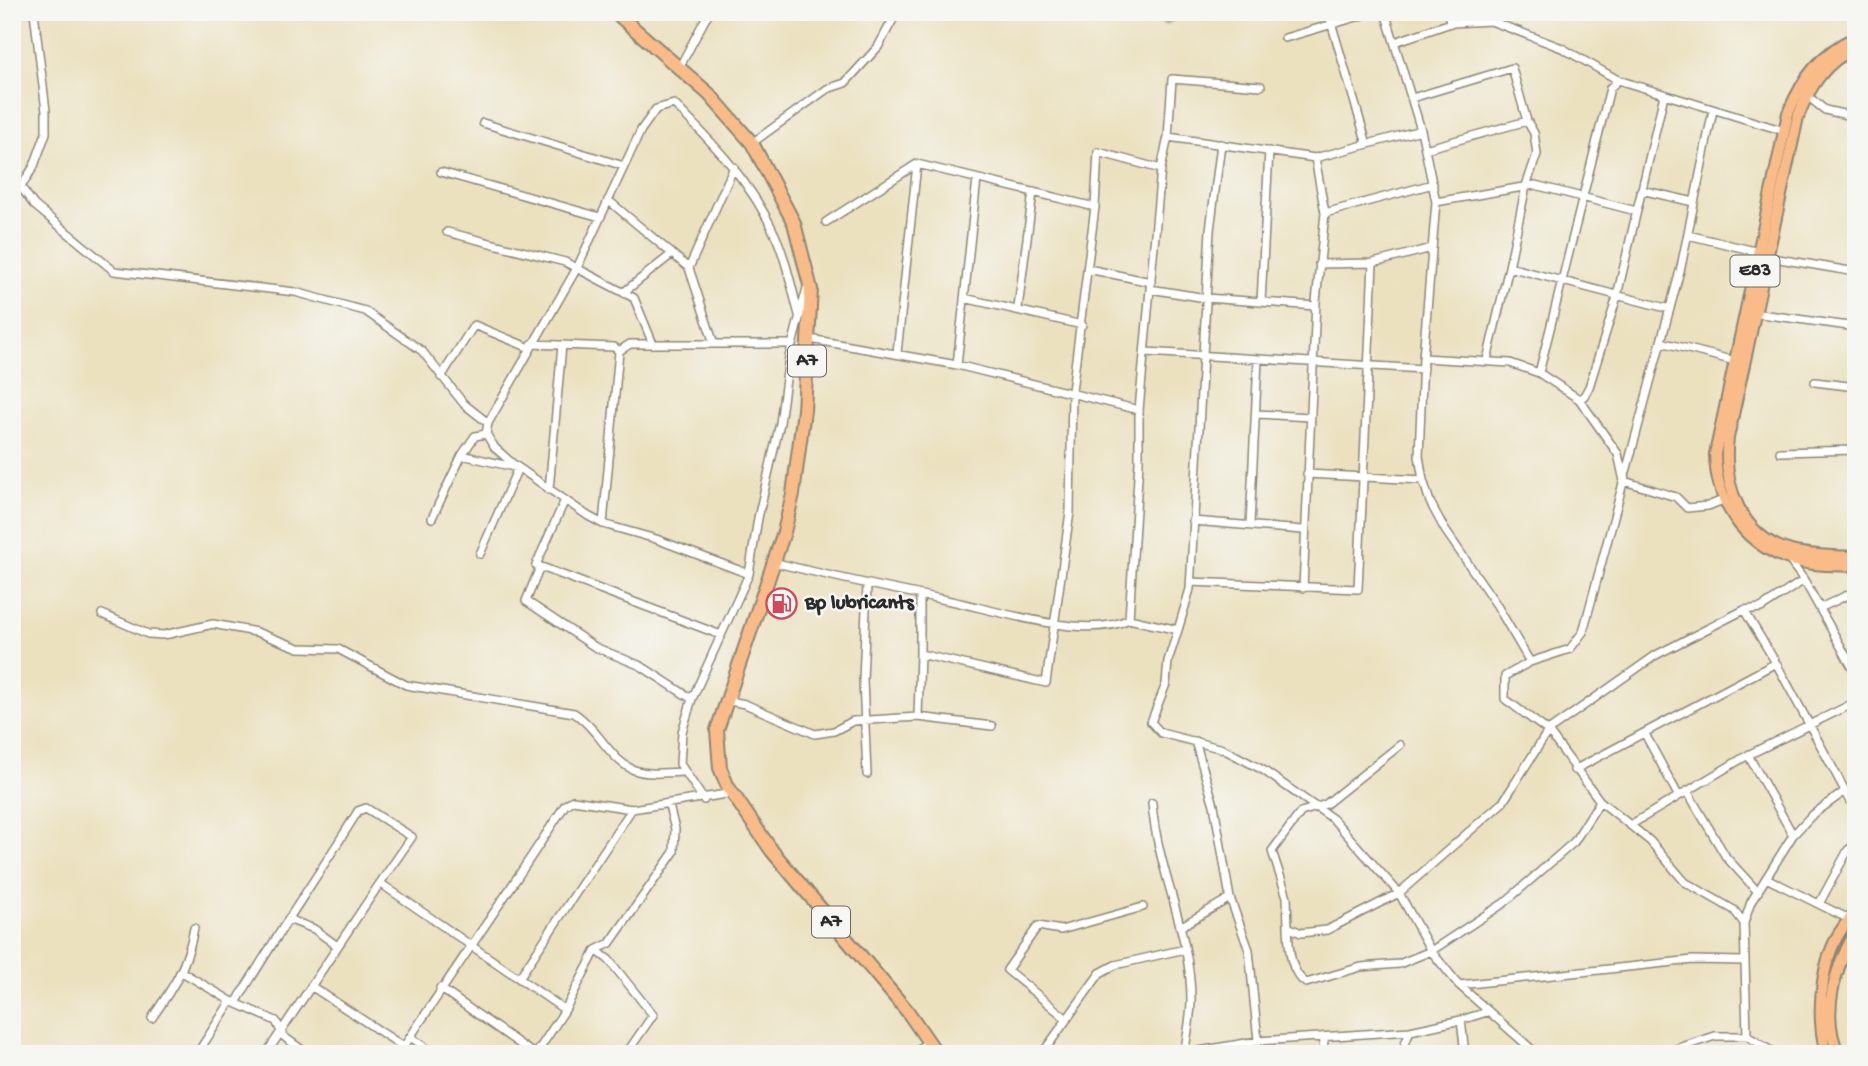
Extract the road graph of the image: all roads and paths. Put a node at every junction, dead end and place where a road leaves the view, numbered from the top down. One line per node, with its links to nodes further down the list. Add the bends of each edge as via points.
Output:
1 (34, 12): 100 (street, via 46,111 41,151 21,187 34,205 114,271 296,292 365,311 422,351)
2 (615, 12): 15 (highway, A7)
3 (709, 12): 15 (street)
4 (897, 12): 28 (street, via 878,47 845,83 827,89)
5 (1328, 12): 10 (street)
6 (1374, 12): 10 (street)
7 (1385, 12): 13 (street)
8 (1447, 12): 9 (street)
9 (1451, 23): 13 (street); 16 (street, via 1491,21 1562,48)
10 (1332, 25): 12 (street); 30 (street)
11 (1856, 37): 18 (main road, E83, via 1818,60)
12 (1285, 38)
13 (1395, 42): 20 (street)
14 (1856, 48): 18 (main road, E83, via 1833,61)
15 (679, 68): 28 (highway, A7)
16 (1618, 80): 19 (street); 44 (street, via 1610,88)
17 (1261, 86): 27 (street, via 1172,79)
18 (1802, 92): 22 (street, via 1825,110); 26 (main road, E83); 57 (main road, E83)
19 (1664, 95): 21 (street); 42 (street)
20 (1412, 99): 23 (street, via 1512,68); 25 (street)
21 (1713, 110): 26 (street); 47 (street)
22 (1856, 117)
23 (1527, 121): 31 (street); 41 (street, via 1537,153)
24 (482, 123): 35 (street)
25 (1421, 130): 30 (street); 31 (street)
26 (1784, 131): 57 (main road, E83)
27 (1168, 137): 29 (street); 37 (street)
28 (751, 142): 65 (highway, A7, via 794,223)
29 (1221, 144): 32 (street); 71 (street)
30 (1367, 144): 33 (street)
31 (1425, 149): 40 (street)
32 (1269, 151): 33 (street); 72 (street)
33 (1315, 158): 50 (street)
34 (917, 164): 39 (street); 52 (street); 89 (street)
35 (624, 166): 36 (street, via 656,109 674,104); 45 (street)
36 (734, 167): 62 (street); 77 (street, via 777,238)
37 (1161, 169): 48 (street, via 1098,152); 67 (street)
38 (441, 172): 51 (street)
39 (977, 179): 43 (street); 70 (street)
40 (1433, 184): 46 (street); 50 (street)
41 (1526, 186): 44 (street); 46 (street); 60 (street)
42 (1641, 190): 47 (street); 49 (street)
43 (1033, 192): 48 (street); 74 (street)
44 (1584, 197): 49 (street); 66 (street)
45 (608, 200): 51 (street); 56 (street)
46 (1436, 202): 55 (street)
47 (1694, 202): 54 (street)
48 (1094, 207): 63 (street)
49 (1636, 211): 69 (street)
50 (1325, 213): 59 (street)
51 (600, 217): 61 (street)
52 (825, 222)
53 (447, 232): 61 (street)
54 (1688, 235): 57 (street); 75 (street)
55 (1433, 248): 58 (street); 91 (street)
56 (672, 254): 62 (street); 68 (street)
57 (1763, 255): 64 (street); 76 (main road, E83)
58 (1373, 263): 59 (street); 97 (street)
59 (1319, 264): 73 (street)
60 (1509, 267): 66 (street); 93 (street)
61 (577, 268): 68 (street); 86 (street)
62 (689, 268): 83 (street)
63 (1088, 269): 67 (street); 78 (street)
64 (1856, 272)
65 (809, 280): 77 (street); 80 (highway, A7)
66 (1563, 282): 69 (street); 99 (street)
67 (1150, 285): 71 (street); 88 (street)
68 (624, 292): 82 (street, via 634,298)
69 (1617, 296): 75 (street); 104 (street, via 1589,387)
70 (964, 298): 74 (street); 96 (street)
71 (1206, 298): 72 (street); 90 (street)
72 (1261, 302): 73 (street)
73 (1316, 306): 95 (street)
74 (1018, 308): 78 (street)
75 (1670, 309): 81 (street)
76 (1750, 312): 79 (street); 94 (main road, E83); 124 (main road, E83, via 1726,455 1728,480)
77 (799, 315): 84 (street)
78 (1082, 325): 103 (street)
79 (1856, 327)
80 (810, 339): 89 (street); 130 (highway, A7, via 793,494)
81 (1661, 342): 94 (street); 117 (street)
82 (653, 344): 83 (street); 87 (street, via 630,344)
83 (714, 344): 84 (street)
84 (792, 344): 133 (street)
85 (562, 345): 86 (street); 87 (street); 118 (street)
86 (531, 346): 100 (street, via 474,325); 108 (street)
87 (619, 351): 123 (street)
88 (1146, 352): 90 (street); 105 (street)
89 (897, 353): 96 (street)
90 (1204, 357): 92 (street); 122 (street)
91 (1423, 358): 93 (street); 98 (street)
92 (1258, 360): 95 (street); 106 (street)
93 (1487, 360): 99 (street)
94 (1735, 361): 119 (main road, E83, via 1715,454)
95 (1313, 363): 97 (street); 107 (street)
96 (957, 365): 103 (street)
97 (1369, 366): 98 (street); 115 (street)
98 (1423, 369): 116 (street, via 1419,456)
99 (1539, 373): 104 (street)
100 (441, 377): 108 (street)
101 (1815, 382): 102 (street)
102 (1856, 387)
103 (1072, 391): 105 (street); 144 (street, via 1070,512)
104 (1579, 399): 117 (street, via 1618,454)
105 (1139, 410): 143 (street)
106 (1257, 414): 107 (street); 125 (street)
107 (1310, 417): 114 (street)
108 (488, 423): 109 (street)
109 (486, 434): 112 (street, via 475,436); 113 (street)
110 (1856, 450): 111 (street)
111 (1780, 452)
112 (462, 456): 113 (street); 121 (street)
113 (519, 468): 118 (street); 127 (street)
114 (1307, 474): 115 (street); 126 (street)
115 (1363, 477): 116 (street); 137 (street, via 1358,589)
116 (1423, 480): 148 (street, via 1445,530)
117 (1624, 481): 119 (street, via 1676,497 1687,508); 148 (street, via 1583,632 1570,649)
118 (549, 490): 120 (street)
119 (1723, 500): 124 (main road, E83)
120 (564, 502): 123 (street); 132 (street, via 536,565)
121 (432, 518)
122 (1193, 521): 125 (street); 135 (street)
123 (603, 524): 133 (street)
124 (1744, 524): 128 (main road, E83)
125 (1250, 525): 126 (street)
126 (1303, 530): 137 (street)
127 (480, 554)
128 (1787, 554): 129 (main road, E83); 131 (main road, E83); 134 (street)
129 (1856, 557)
130 (773, 562): 136 (street); 152 (highway, A7)
131 (1856, 566)
132 (540, 567): 146 (street); 151 (street, via 526,601 594,647 641,666)
133 (749, 574): 146 (street)
134 (1804, 580): 140 (street); 141 (street, via 1761,608)
135 (1190, 582): 137 (street); 145 (street)
136 (867, 585): 139 (street); 155 (street)
137 (1303, 587)
138 (1856, 591): 140 (street)
139 (920, 595): 144 (street); 147 (street)
140 (1819, 608): 150 (street)
141 (1744, 610): 149 (street); 158 (street, via 1657,655)
142 (102, 614): 164 (street, via 148,634 213,624 256,632 299,648 338,649 406,685 574,713 632,772)
143 (1129, 619): 144 (street, via 1118,625); 145 (street)
144 (1056, 623): 147 (street, via 1046,683)
145 (1178, 630): 160 (street, via 1166,684 1151,722 1161,733)
146 (721, 635): 151 (street)
147 (920, 654): 154 (street)
148 (1530, 662): 158 (street, via 1506,676 1505,699)
149 (1776, 663): 156 (street); 159 (street)
150 (1855, 671)
151 (692, 699): 164 (street, via 682,732)
152 (725, 700): 155 (street, via 815,734); 166 (highway, A7, via 717,730 720,768)
153 (1856, 702): 156 (street)
154 (918, 717): 155 (street); 157 (street)
155 (864, 720): 165 (street)
156 (1809, 725): 162 (street); 167 (street)
157 (992, 726)
158 (1548, 731): 163 (street); 183 (street, via 1503,802)
159 (1645, 734): 163 (street); 169 (street)
160 (1195, 741): 174 (street, via 1223,749 1263,770); 184 (street, via 1214,805)
161 (1400, 745): 174 (street, via 1326,804)
162 (1748, 755): 168 (street); 178 (street)
163 (1574, 770): 171 (street)
164 (683, 772): 170 (street)
165 (866, 775)
166 (730, 790): 170 (street); 217 (highway, A7, via 772,851)
167 (1845, 790): 176 (street); 178 (street)
168 (1687, 791): 169 (street); 182 (street, via 1726,858)
169 (1678, 795): 177 (street)
170 (704, 800): 173 (street)
171 (1600, 801): 177 (street); 198 (street, via 1574,842 1504,903)
172 (1152, 803): 190 (street, via 1156,842)
173 (669, 806): 175 (street); 197 (street, via 674,852 610,943)
174 (1316, 807): 183 (street, via 1333,819); 191 (street, via 1301,812 1272,851 1287,897)
175 (632, 809): 195 (street, via 573,800 565,805); 201 (street)
176 (1856, 811)
177 (1632, 824): 189 (street, via 1685,882 1734,910)
178 (1794, 835): 180 (street)
179 (1856, 844): 185 (street, via 1848,850)
180 (1766, 878): 182 (street); 185 (street)
181 (380, 883): 188 (street, via 412,836 366,808 358,811); 194 (street); 195 (street)
182 (1758, 892): 189 (street)
183 (1399, 893): 191 (street, via 1327,930 1301,933); 198 (street)
184 (1230, 898): 190 (street); 218 (street, via 1249,950)
185 (1819, 904): 187 (street)
186 (1143, 907): 210 (street, via 1061,930 1038,926 1007,970)
187 (1852, 916): 205 (main road, via 1831,952)
188 (288, 919): 194 (street, via 314,929); 206 (street)
189 (1744, 923): 199 (street)
190 (1180, 927): 196 (street)
191 (1289, 927): 198 (street, via 1293,965 1307,983 1361,967 1399,964)
192 (194, 928): 200 (street)
193 (1856, 932): 205 (main road)
194 (336, 945): 203 (street)
195 (471, 945): 201 (street); 204 (street)
196 (1185, 949): 210 (street, via 1115,965 1100,973); 221 (street, via 1191,1001)
197 (596, 950): 207 (street); 228 (street, via 653,1015)
198 (1431, 951): 202 (street)
199 (1744, 961): 202 (street, via 1693,960); 214 (street)
200 (182, 972): 206 (street); 209 (street)
201 (519, 978): 207 (street)
202 (1458, 985): 208 (street)
203 (311, 986): 212 (street); 219 (street)
204 (440, 988): 215 (street); 227 (street)
205 (1827, 990): 238 (main road, via 1822,1039); 239 (main road)
206 (234, 1002): 212 (street); 223 (street)
207 (565, 1010): 227 (street)
208 (1487, 1012): 211 (street); 235 (street)
209 (152, 1018)
210 (1067, 1020): 231 (street)
211 (1461, 1020): 213 (street); 234 (street)
212 (281, 1027): 224 (street); 225 (street, via 288,1041)
213 (1410, 1031): 216 (street); 233 (street)
214 (1747, 1036): 236 (street, via 1715,1036); 237 (street)
215 (412, 1038): 219 (street); 226 (street)
216 (1324, 1039): 218 (street); 232 (street)
217 (929, 1040): 229 (street); 230 (highway, A7)
218 (1258, 1041): 221 (street)
219 (402, 1050)
220 (12, 1052): 222 (street)
221 (1183, 1053)
222 (18, 1054)
223 (197, 1054)
224 (266, 1054)
225 (308, 1054)
226 (434, 1054)
227 (535, 1054)
228 (626, 1054)
229 (914, 1054)
230 (937, 1054)
231 (1042, 1054)
232 (1323, 1054)
233 (1401, 1054)
234 (1465, 1054)
235 (1537, 1054)
236 (1661, 1054)
237 (1776, 1054)
238 (1826, 1054)
239 (1839, 1054)

